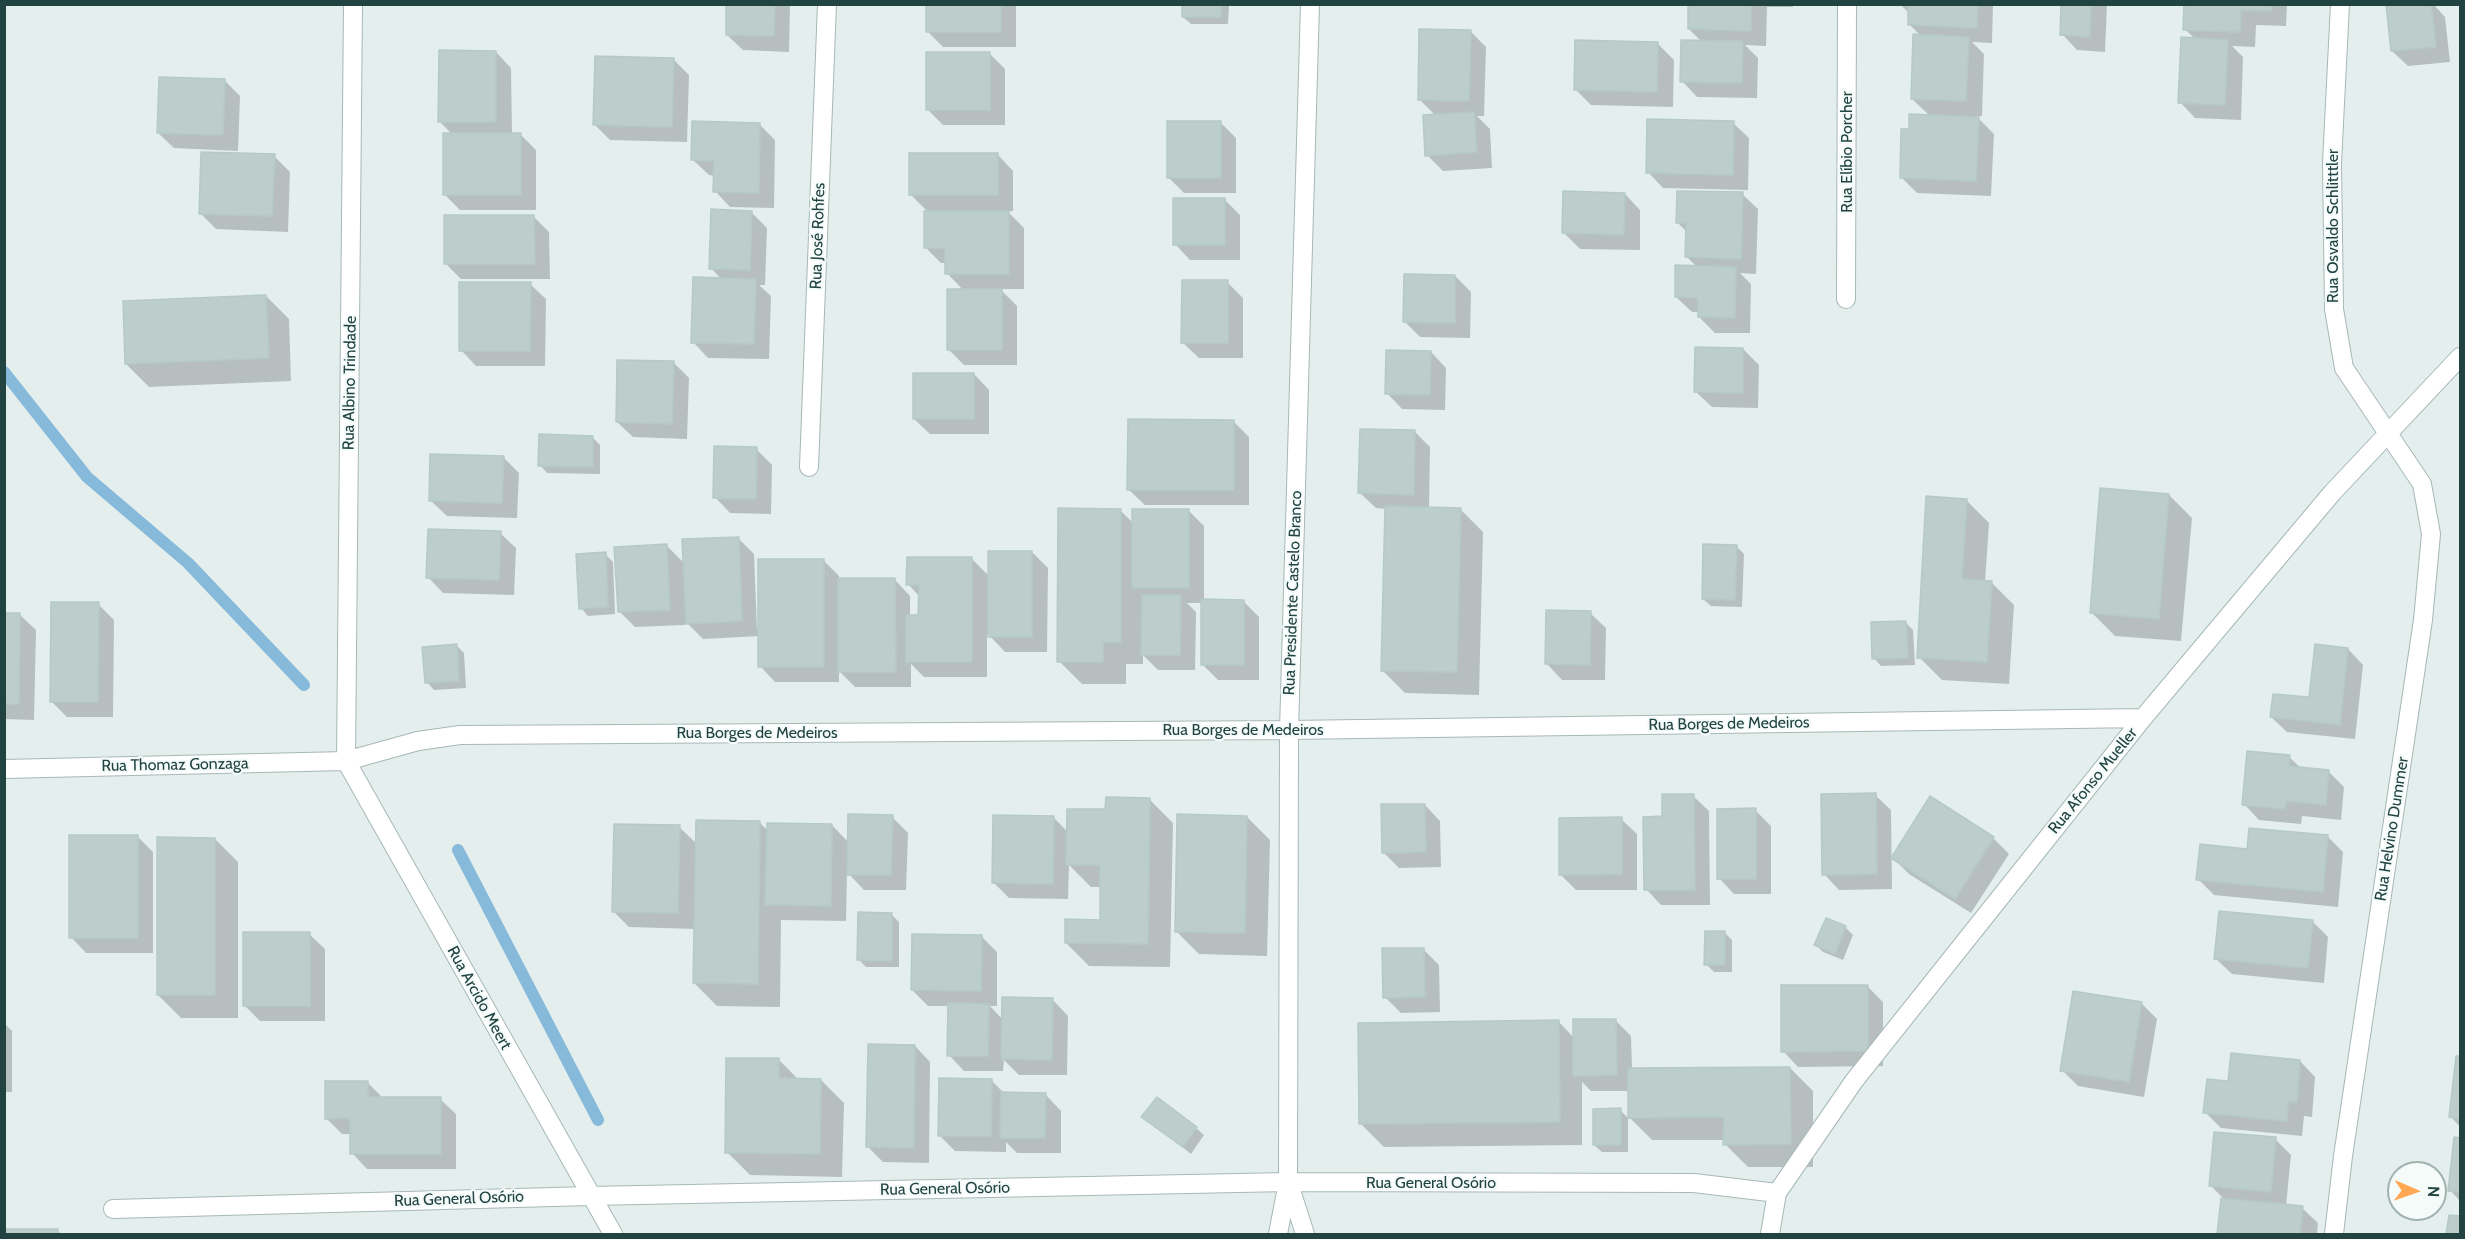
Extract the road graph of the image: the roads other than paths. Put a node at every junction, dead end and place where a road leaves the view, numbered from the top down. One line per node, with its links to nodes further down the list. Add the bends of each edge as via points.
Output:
1 (353, 4): 12 (street, Rua Albino Trindade)
2 (827, 4): 9 (street, Rua José Rohfes)
3 (1310, 4): 11 (street, Rua Presidente Castelo Branco)
4 (1847, 4): 6 (street, Rua Elíbio Porcher)
5 (2340, 4): 8 (street, Rua Osvaldo Schlitttler, via 2332,163 2334,309 2344,368)
6 (1846, 299)
7 (2460, 357): 8 (street, Rua Afonso Mueller)
8 (2387, 434): 10 (street, Rua Afonso Mueller, via 2332,493); 22 (street, Rua Helvino Dummer, via 2422,484 2431,534 2423,620)
9 (809, 467)
10 (2143, 718): 11 (street, Rua Borges de Medeiros); 15 (street, Rua Afonso Mueller, via 1854,1081)
11 (1289, 730): 12 (street, Rua Borges de Medeiros, via 460,735 418,741); 14 (street, Rua Presidente Castelo Branco)
12 (346, 761): 13 (street, Rua Thomaz Gonzaga); 16 (street, Rua Arcido Meert)
13 (4, 769)
14 (1288, 1182): 15 (street, Rua General Osório, via 1694,1183); 16 (street, Rua General Osório); 19 (street, Rua Presidente Castelo Branco); 20 (street, Rua Presidente Castelo Branco)
15 (1777, 1193): 21 (street, Rua Afonso Mueller)
16 (590, 1196): 17 (street, Rua General Osório); 18 (street, Rua Arcido Meert)
17 (113, 1209)
18 (613, 1234)
19 (1278, 1234)
20 (1305, 1234)
21 (1770, 1234)
22 (2334, 1234)

